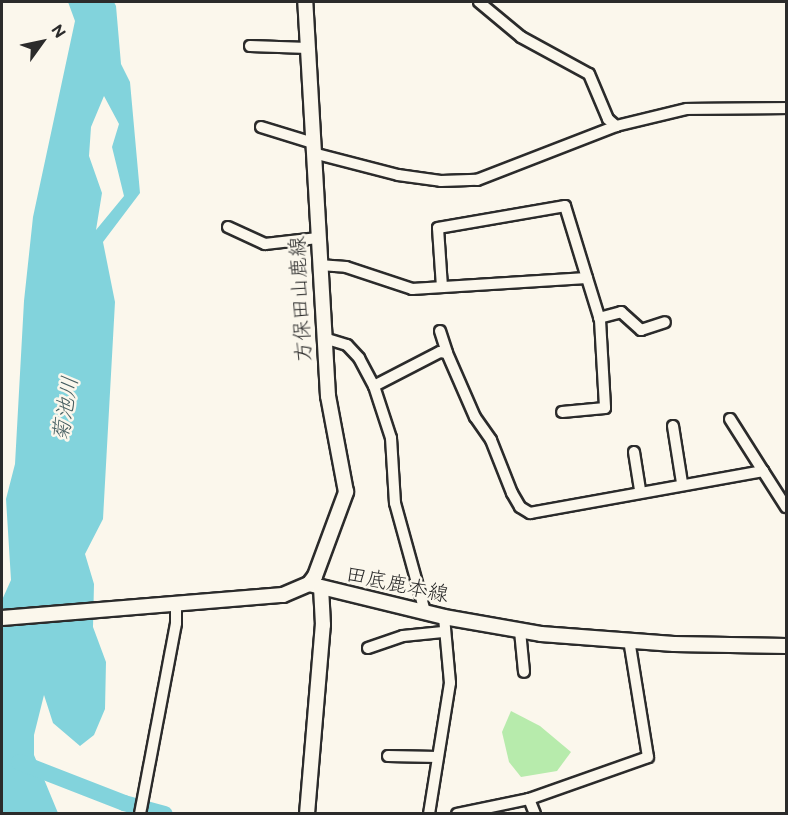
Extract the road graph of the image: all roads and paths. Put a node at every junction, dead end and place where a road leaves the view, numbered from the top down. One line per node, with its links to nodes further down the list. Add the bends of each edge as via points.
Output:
1 (306, 2): 4 (main road, 方保田山鹿線)
2 (479, 2): 6 (street, via 521,37 589,74 608,119)
3 (250, 46): 4 (street)
4 (308, 48): 8 (main road, 方保田山鹿線)
5 (786, 108): 6 (street, via 687,109)
6 (616, 126): 8 (street, via 477,180 441,181 398,175)
7 (261, 127): 8 (street)
8 (313, 148): 10 (main road, 方保田山鹿線)
9 (228, 227): 10 (street, via 265,244)
10 (318, 238): 11 (main road, 方保田山鹿線)
11 (319, 264): 13 (street, via 346,267 412,289); 17 (main road, 方保田山鹿線)
12 (587, 278): 13 (street); 13 (street, via 565,206 438,228); 14 (street)
13 (442, 287)
14 (599, 318): 15 (street, via 621,312 641,330); 20 (street, via 605,408)
15 (666, 322)
16 (440, 331): 18 (street)
17 (324, 338): 19 (street, via 347,345); 28 (main road, 方保田山鹿線, via 328,396 346,492)
18 (447, 353): 19 (street, via 440,352); 26 (street, via 520,507 531,513 541,512)
19 (374, 386): 30 (street, via 391,438 395,503)
20 (562, 412)
21 (730, 419): 24 (street)
22 (673, 426): 25 (street)
23 (634, 452): 26 (street)
24 (763, 471): 25 (street); 27 (street)
25 (681, 483): 26 (street)
26 (639, 490)
27 (786, 507)
28 (315, 587): 29 (main road, via 283,595); 30 (main road, 田底鹿本線); 43 (main road, via 323,626)
29 (176, 602): 32 (main road); 42 (street, via 176,623)
30 (425, 612): 31 (main road, 田底鹿本線)
31 (444, 617): 33 (main road, 田底鹿本線); 34 (street)
32 (2, 618)
33 (520, 631): 35 (main road, 田底鹿本線); 38 (street)
34 (443, 632): 37 (street, via 403,636); 40 (street, via 450,682)
35 (629, 640): 36 (main road, 田底鹿本線); 41 (street, via 648,758)
36 (786, 646)
37 (368, 648)
38 (524, 672)
39 (388, 756): 40 (street)
40 (438, 758): 44 (street)
41 (529, 799): 45 (street); 46 (street)
42 (140, 813)
43 (307, 813)
44 (429, 813)
45 (457, 813)
46 (535, 813)

